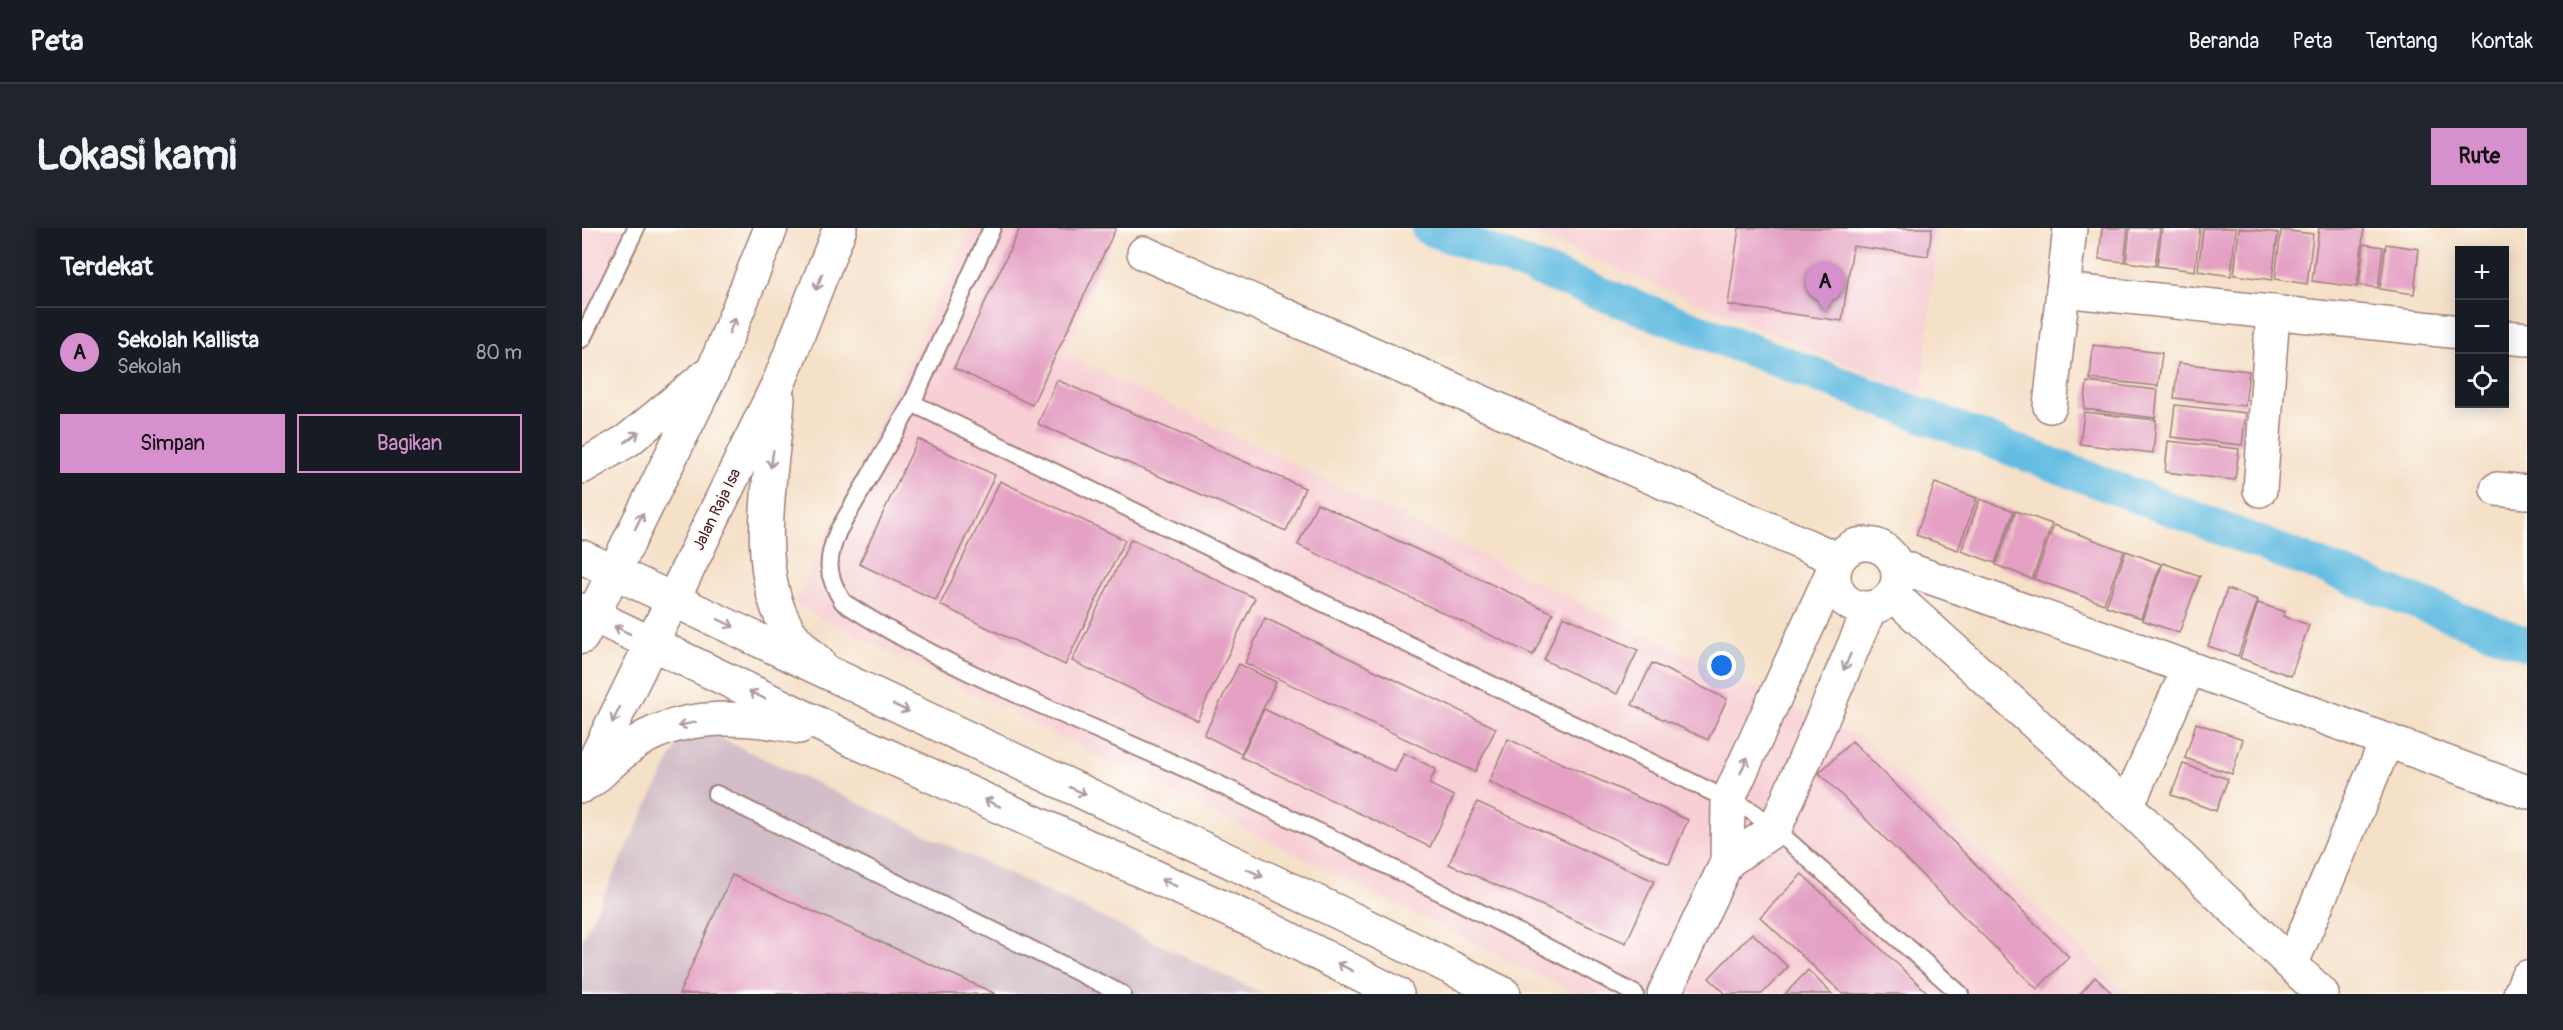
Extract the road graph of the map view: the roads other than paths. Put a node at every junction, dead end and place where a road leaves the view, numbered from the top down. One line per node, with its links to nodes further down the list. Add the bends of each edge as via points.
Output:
1 (636, 228): 11 (lane)
2 (771, 228): 13 (street, one-way to 2)
3 (840, 228): 14 (street, Jalan Raja Isa, one-way to 14)
4 (992, 228): 15 (lane)
5 (2070, 228): 7 (street)
6 (1144, 253): 20 (street)
7 (2063, 290): 8 (street); 16 (street)
8 (2273, 312): 9 (street); 18 (street)
9 (2455, 331)
10 (2509, 337): 12 (street)
11 (582, 339)
12 (2527, 339)
13 (714, 369): 17 (street, one-way to 13, via 628,440); 21 (street, one-way to 13)
14 (780, 380): 23 (street, Jalan Raja Isa); 27 (street, one-way to 27, via 766,527 775,598 787,628)
15 (912, 403): 33 (lane); 42 (lane, via 829,552 832,585 843,602 967,672 1198,774 1526,935)
16 (2050, 406)
17 (582, 467)
18 (2260, 490)
19 (582, 557): 21 (street)
20 (1835, 565): 22 (street, via 1835,586 1842,598 1855,607); 22 (street, via 1857,544 1882,547 1892,555); 33 (street, one-way to 20)
21 (613, 573): 23 (street); 24 (street)
22 (1887, 590): 26 (street); 34 (street); 35 (street, one-way to 35)
23 (673, 598): 25 (street, Jalan Raja Isa); 27 (street, one-way to 27)
24 (586, 621): 25 (street, one-way to 24)
25 (651, 644): 28 (street, one-way to 25); 30 (street, Jalan Raja Isa, one-way to 30)
26 (2189, 669): 29 (street); 34 (street)
27 (833, 676): 41 (street, one-way to 41)
28 (848, 738): 30 (street, one-way to 30, via 768,721 725,717 654,733); 40 (street, one-way to 28, via 1268,928)
29 (2387, 740): 31 (street); 37 (street)
30 (582, 788)
31 (2527, 792)
32 (716, 794): 39 (lane)
33 (1728, 800): 35 (lane); 36 (street)
34 (2127, 806): 37 (street)
35 (1775, 829): 36 (street); 44 (lane)
36 (1727, 862): 43 (street)
37 (2292, 963): 45 (street)
38 (2527, 977): 46 (street)
39 (1122, 994)
40 (1397, 994)
41 (1504, 994)
42 (1635, 994)
43 (1664, 994)
44 (1960, 994)
45 (2322, 994)
46 (2520, 994)

